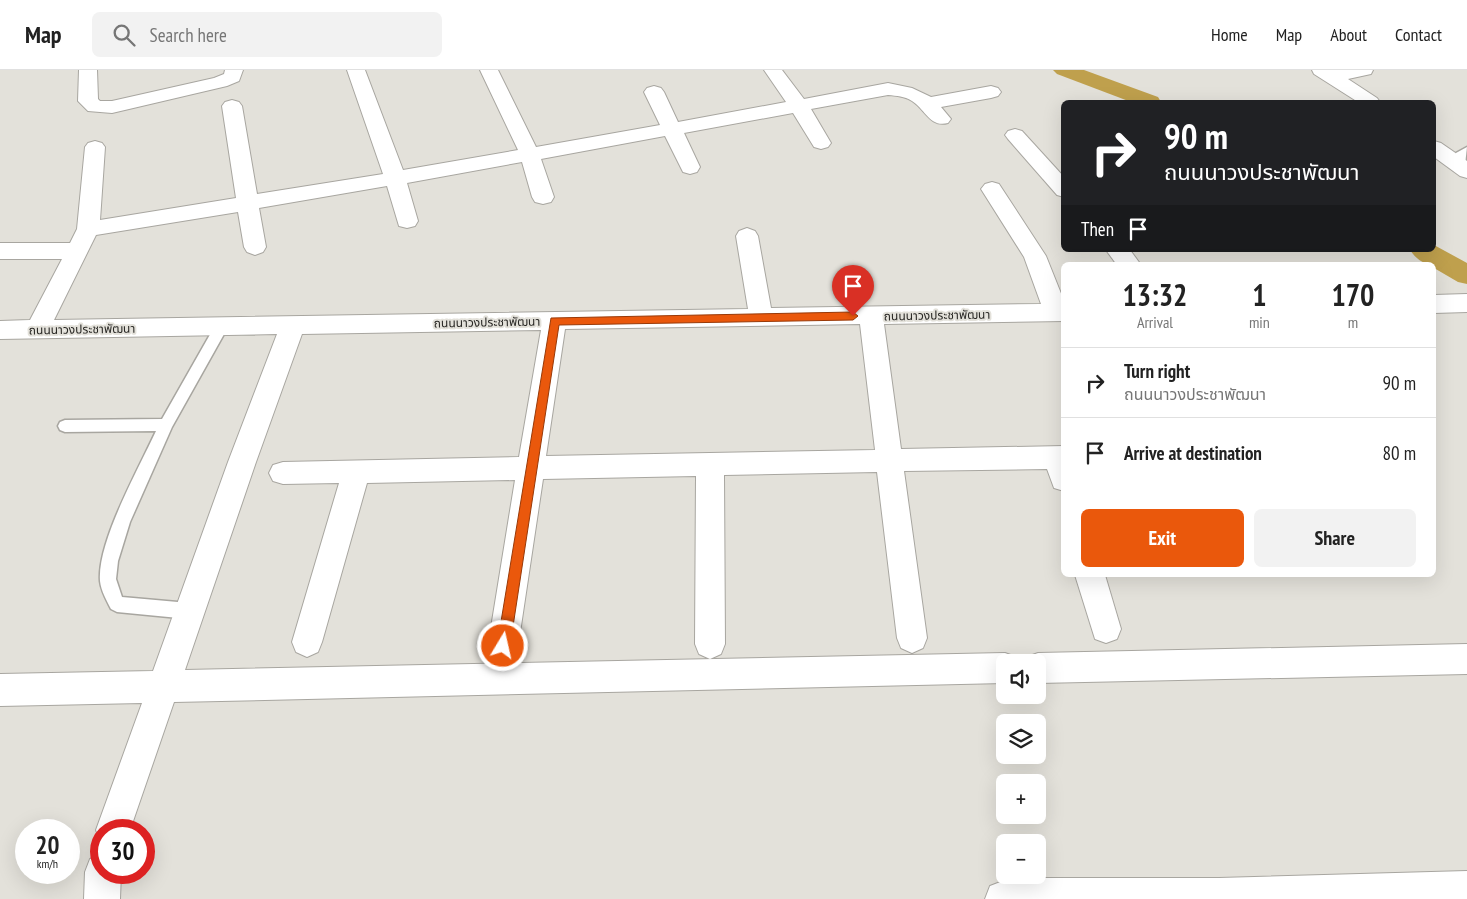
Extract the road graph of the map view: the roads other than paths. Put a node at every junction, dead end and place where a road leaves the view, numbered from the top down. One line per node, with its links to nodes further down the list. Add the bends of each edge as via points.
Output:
1 (88, 70): 2 (street, via 88,101 95,107 112,107 220,82 232,77)
2 (234, 70)
3 (356, 70): 23 (street)
4 (489, 70): 20 (street)
5 (773, 70): 13 (street)
6 (1364, 70): 7 (street)
7 (1327, 73): 10 (street)
8 (654, 92): 15 (street)
9 (991, 92): 11 (street)
10 (1367, 100)
11 (928, 103): 13 (street, via 916,94 888,89); 14 (street)
12 (232, 106): 27 (street)
13 (799, 106): 15 (street); 17 (street)
14 (941, 119)
15 (672, 129): 20 (street); 22 (street)
16 (1015, 136): 24 (street)
17 (821, 143)
18 (95, 146): 29 (street)
19 (1436, 148): 21 (street)
20 (530, 155): 23 (street); 26 (street)
21 (1464, 162)
22 (690, 167)
23 (395, 178): 27 (street); 28 (street)
24 (1061, 187)
25 (992, 189): 38 (street, via 1035,256)
26 (544, 197)
27 (247, 204): 29 (street); 31 (street)
28 (407, 221)
29 (88, 229): 33 (street)
30 (747, 236): 40 (street)
31 (255, 247)
32 (0, 251): 33 (street)
33 (77, 251): 45 (street)
34 (1119, 252): 35 (street)
35 (1127, 262)
36 (1467, 303): 37 (street)
37 (1436, 304)
38 (1060, 312): 39 (street, ถนนนาวงประชาพัฒนา)
39 (871, 316): 40 (street, ถนนนาวงประชาพัฒนา); 48 (street)
40 (761, 318): 41 (street, ถนนนาวงประชาพัฒนา)
41 (554, 321): 42 (street, ถนนนาวงประชาพัฒนา); 51 (street)
42 (293, 325): 43 (street, ถนนนาวงประชาพัฒนา); 55 (street)
43 (221, 326): 45 (street, ถนนนาวงประชาพัฒนา); 46 (lane)
44 (0, 330): 45 (street, ถนนนาวงประชาพัฒนา)
45 (37, 330)
46 (166, 425): 47 (lane); 55 (lane, via 125,516 111,555 108,581 117,604)
47 (65, 426)
48 (890, 460): 49 (street); 50 (street); 57 (street)
49 (710, 464): 51 (street); 59 (street)
50 (1061, 464)
51 (531, 468): 52 (street); 60 (street)
52 (356, 472): 53 (street); 58 (street)
53 (283, 473)
54 (1091, 577): 56 (street)
55 (189, 611): 64 (street)
56 (1106, 629)
57 (912, 638)
58 (307, 642)
59 (710, 644)
60 (503, 646)
61 (1467, 659): 63 (street)
62 (996, 668): 64 (street)
63 (1046, 668)
64 (163, 686): 65 (street); 66 (street)
65 (0, 690)
66 (116, 819)
67 (103, 884): 69 (street)
68 (1467, 889): 70 (street, via 1219,896 1026,896)
69 (102, 899)
70 (1003, 899)

